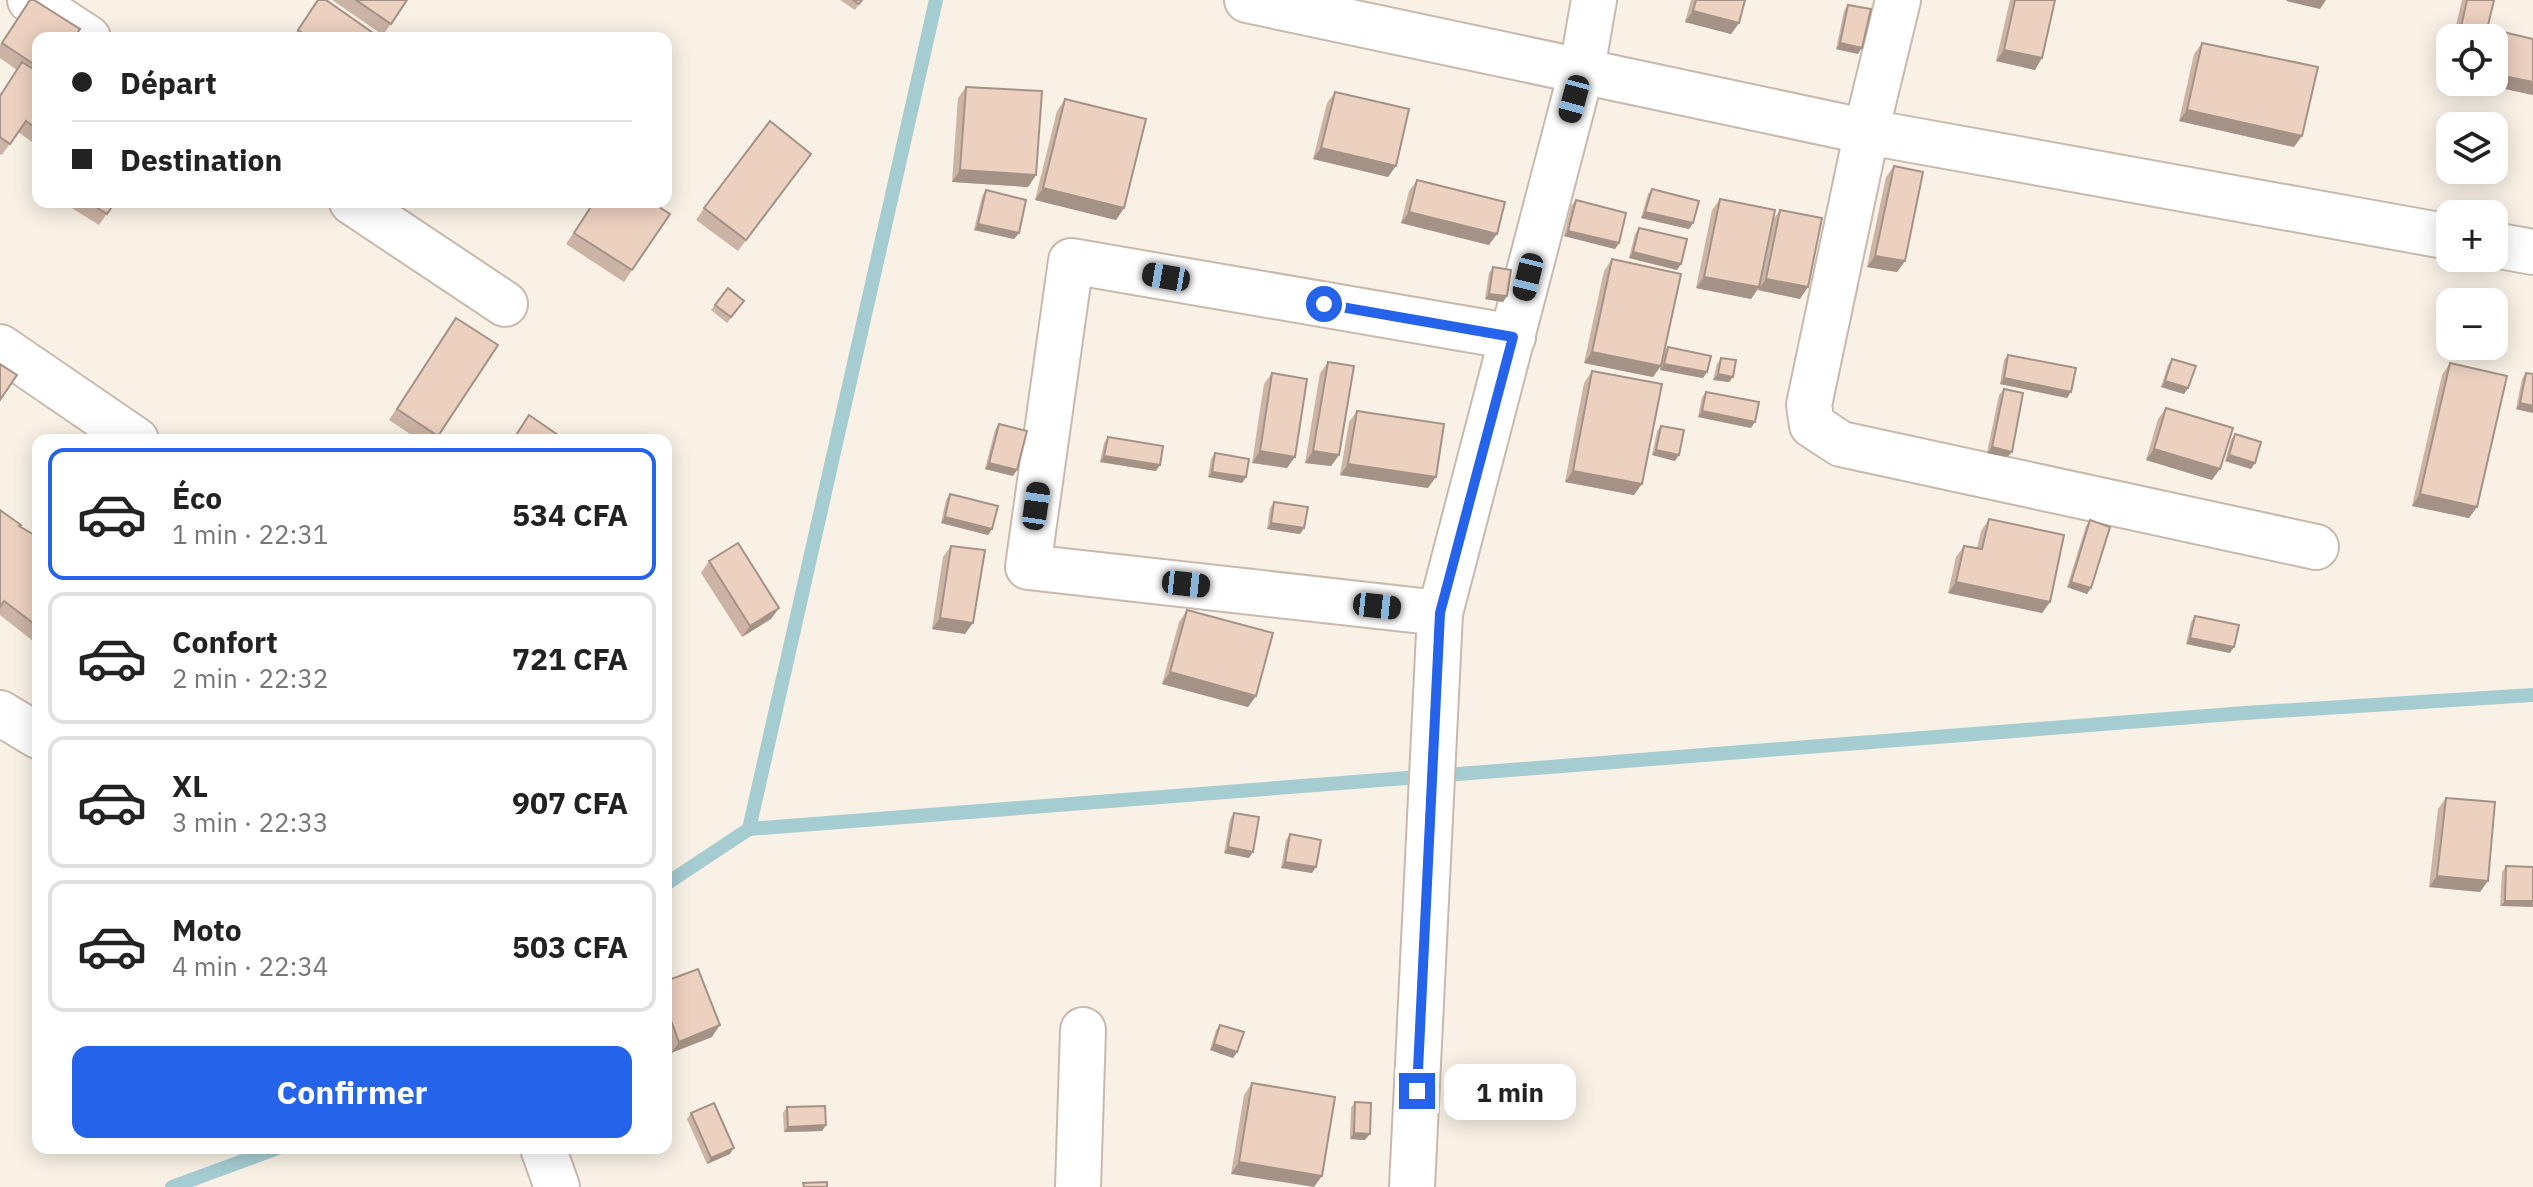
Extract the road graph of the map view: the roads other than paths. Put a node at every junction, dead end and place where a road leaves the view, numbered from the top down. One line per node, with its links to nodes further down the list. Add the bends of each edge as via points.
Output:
1 (30, 0): 5 (street)
2 (1247, 0): 6 (street)
3 (1594, 0): 6 (street)
4 (1898, 0): 7 (street)
5 (79, 32)
6 (1582, 69): 7 (street); 13 (street)
7 (1868, 132): 9 (street); 16 (street, via 1809,405 1812,425 1841,444)
8 (361, 208): 12 (street)
9 (2436, 234)
10 (2508, 248): 11 (street)
11 (2533, 252)
12 (505, 304)
13 (1513, 337): 17 (street); 17 (street, via 1071,261 1028,567)
14 (0, 347): 15 (street)
15 (127, 434)
16 (2316, 547)
17 (1440, 613): 24 (street)
18 (0, 713): 19 (street)
19 (32, 732)
20 (1083, 1030): 23 (street)
21 (545, 1154): 22 (street)
22 (557, 1187)
23 (1078, 1187)
24 (1412, 1187)

